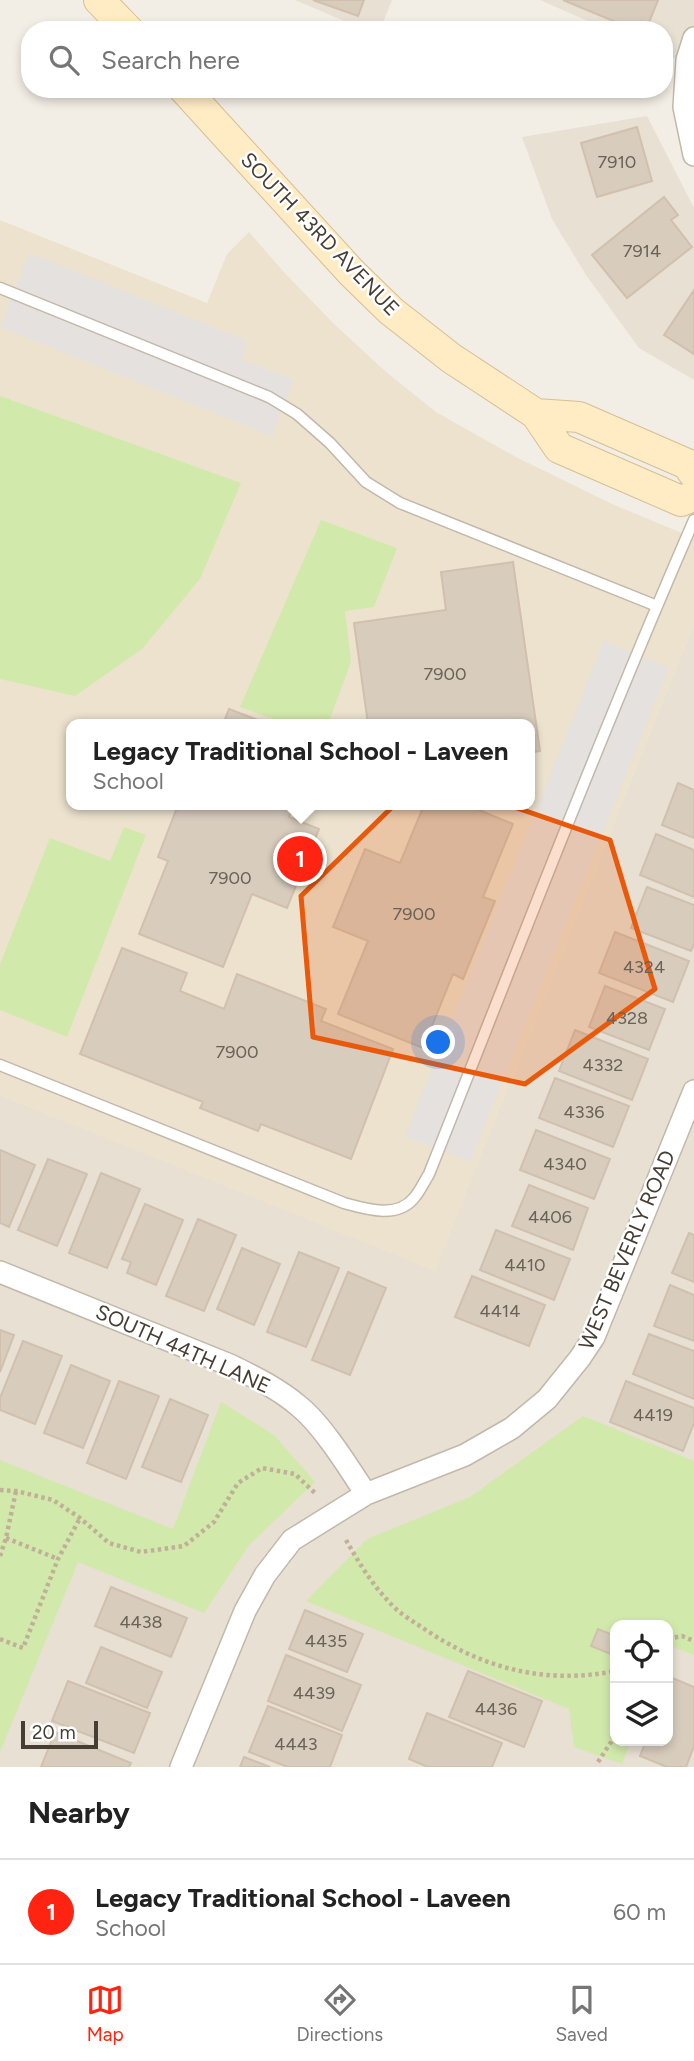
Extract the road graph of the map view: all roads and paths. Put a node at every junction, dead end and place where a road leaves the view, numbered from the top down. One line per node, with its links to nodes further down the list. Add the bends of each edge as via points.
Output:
1 (99, 0): 2 (street)
2 (119, 21)
3 (694, 38): 5 (street, via 687,60 684,107)
4 (192, 98): 7 (street, SOUTH 43RD AVENUE, via 391,311 451,358)
5 (694, 155)
6 (0, 288): 11 (lane, via 269,397 297,414 366,482 400,503)
7 (536, 414): 8 (street, SOUTH 43RD AVENUE, via 579,417 687,464); 9 (street, SOUTH 43RD AVENUE, via 558,448 681,501)
8 (694, 474)
9 (694, 496)
10 (694, 520): 11 (lane)
11 (657, 606): 12 (lane, via 429,1174 412,1201 396,1210 344,1203)
12 (0, 1065)
13 (694, 1091): 17 (street, WEST BEVERLY ROAD, via 594,1337 547,1399 512,1428 465,1455)
14 (0, 1272): 17 (street, SOUTH 44TH LANE, via 265,1382 302,1409)
15 (0, 1490): 16 (path)
16 (16, 1491): 19 (path, via 54,1500); 20 (path)
17 (366, 1494): 30 (street, WEST BEVERLY ROAD, via 292,1540 265,1575 245,1611)
18 (317, 1495): 19 (path, via 295,1474 262,1468 238,1483 214,1522 184,1546 141,1552 109,1543)
19 (80, 1518): 23 (path)
20 (6, 1538): 22 (path); 23 (path)
21 (346, 1541): 27 (path, via 364,1572 397,1610 437,1638 489,1664 540,1675 587,1677)
22 (0, 1556)
23 (58, 1559): 25 (path, via 23,1648)
24 (673, 1638): 26 (path)
25 (0, 1639)
26 (694, 1641)
27 (610, 1672)
28 (610, 1744): 29 (path)
29 (598, 1762)
30 (181, 1767)

